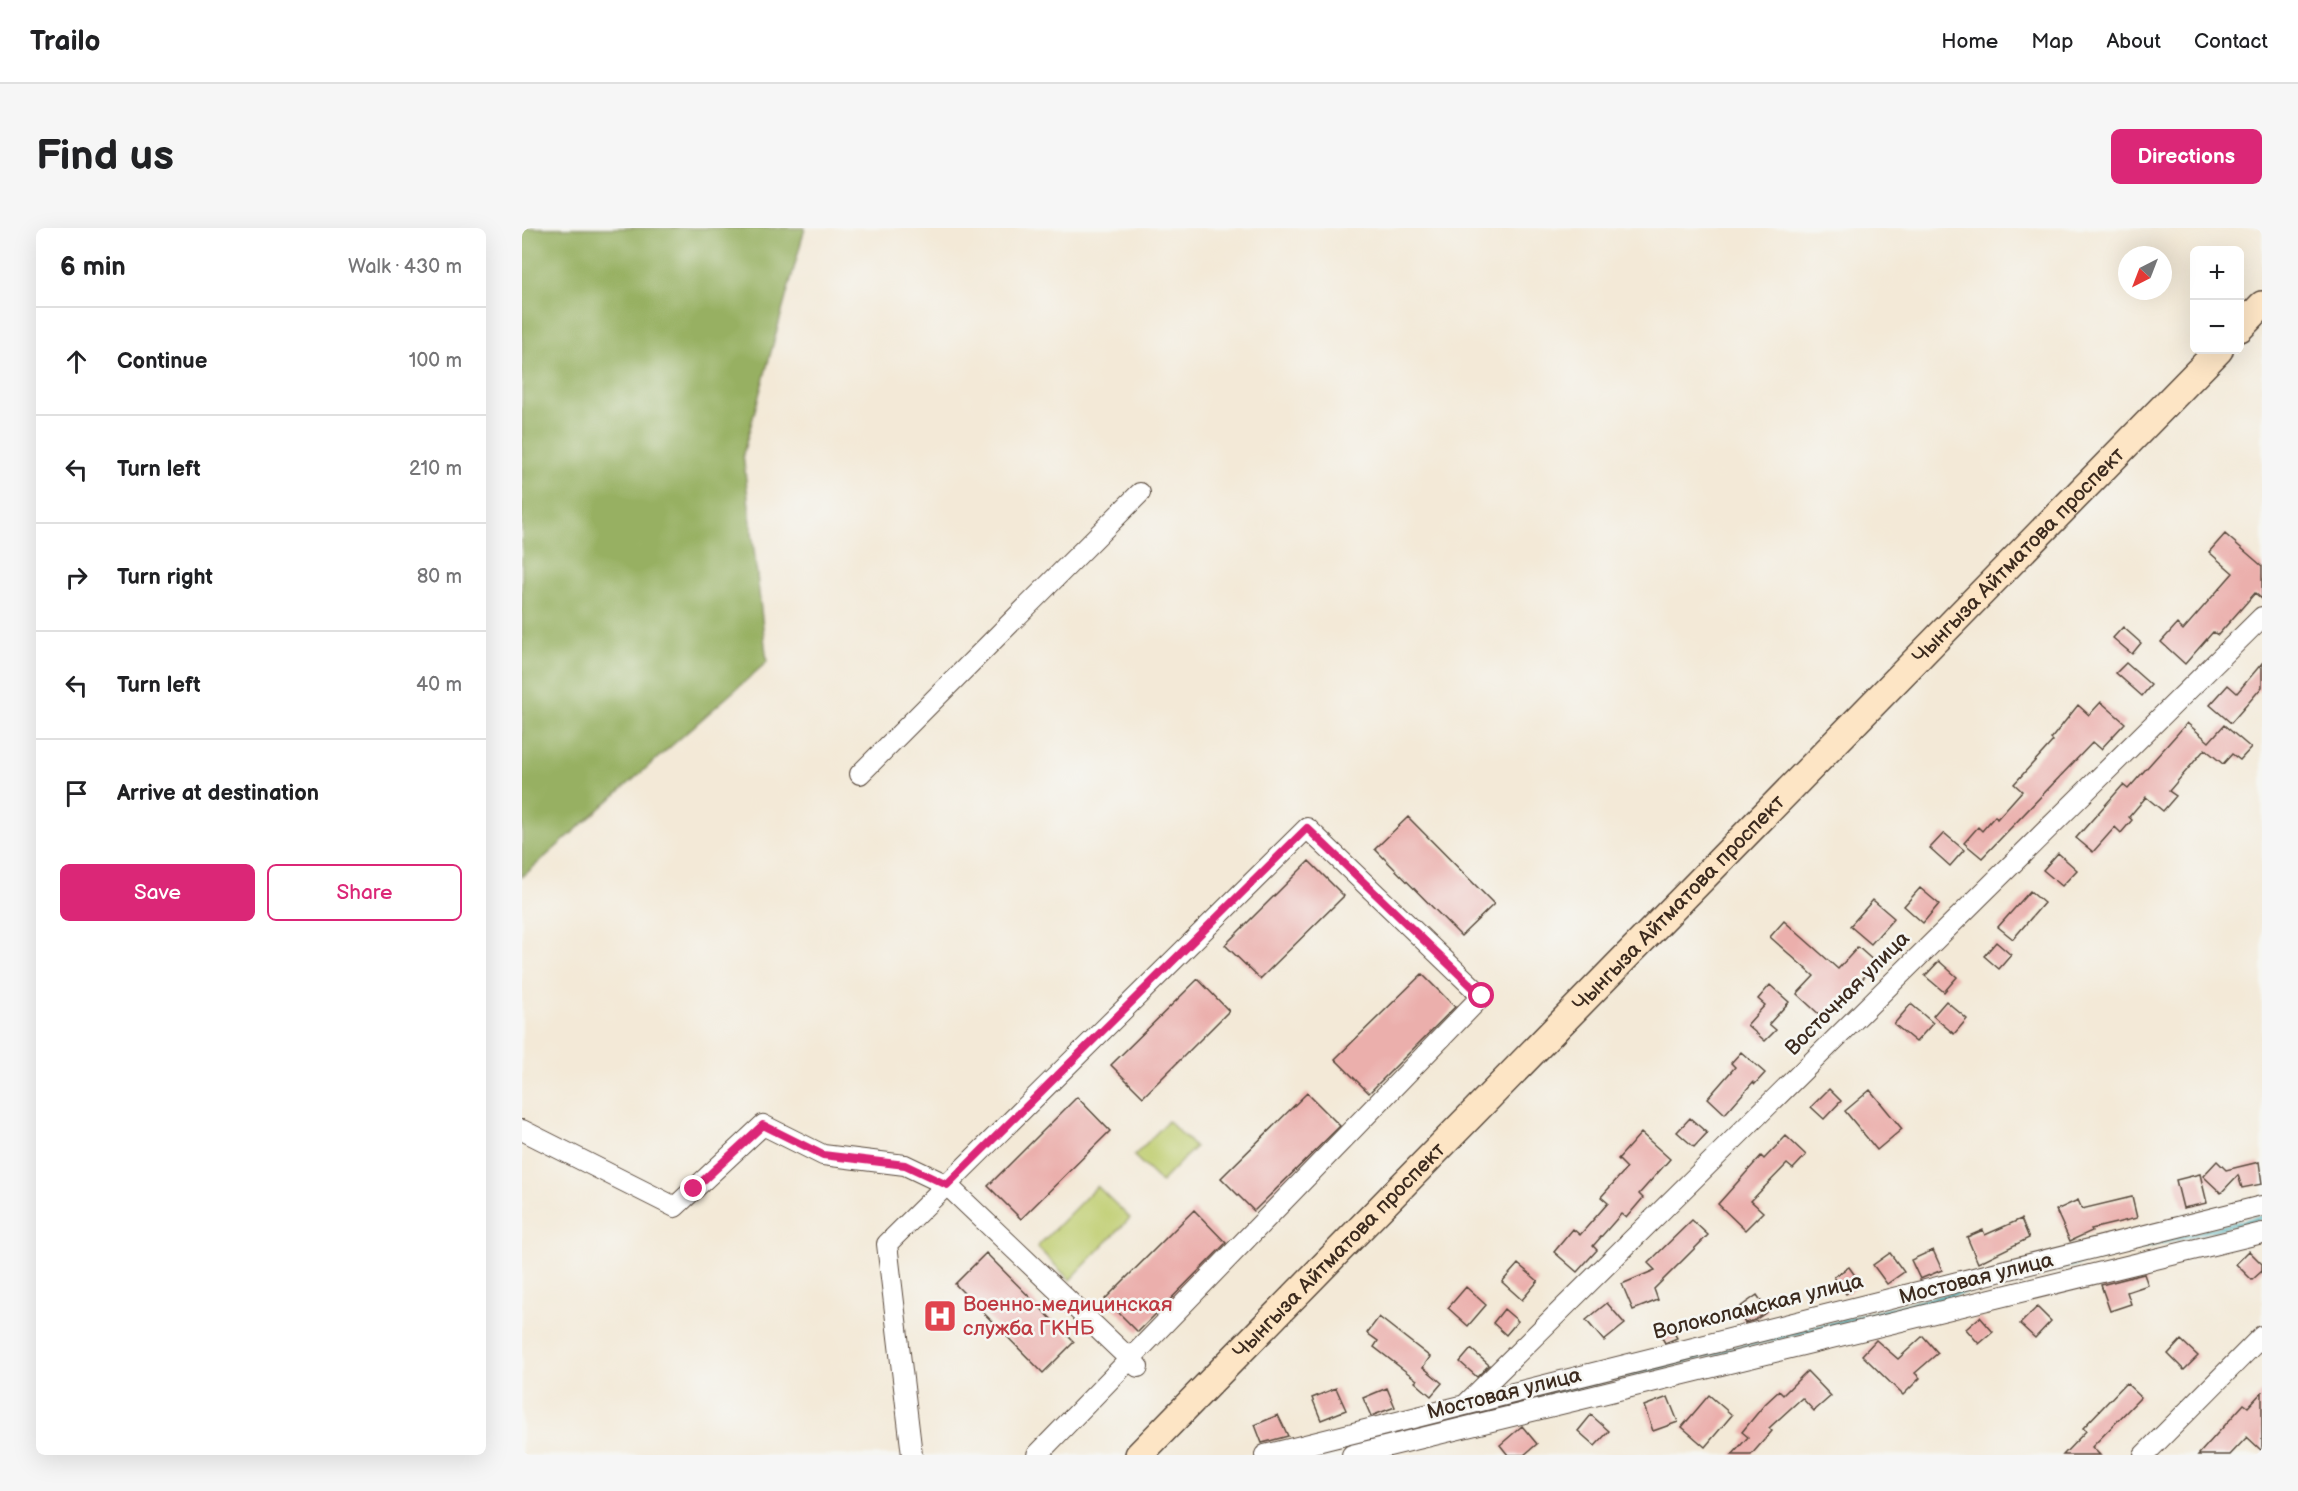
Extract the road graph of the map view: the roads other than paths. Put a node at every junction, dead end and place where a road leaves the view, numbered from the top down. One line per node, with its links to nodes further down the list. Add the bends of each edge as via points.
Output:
1 (2262, 305): 2 (main road)
2 (2244, 324)
3 (2215, 354): 16 (main road, Чынгыза Айтматова проспект)
4 (1140, 493): 6 (street)
5 (2262, 617): 13 (street, Восточная улица)
6 (860, 774)
7 (522, 1130): 8 (street, via 675,1207 763,1125 823,1155 905,1165)
8 (947, 1185): 12 (street); 12 (street, via 1307,828 1482,996); 14 (street, via 887,1244)
9 (2262, 1206): 13 (street, Волоколамская улица)
10 (2262, 1233): 18 (street, Мостовая улица)
11 (2262, 1336): 19 (street)
12 (1134, 1363): 15 (street)
13 (1466, 1404): 17 (street, Волоколамская улица)
14 (912, 1455)
15 (1036, 1455)
16 (1139, 1455)
17 (1265, 1455)
18 (1352, 1455)
19 (2144, 1455)

